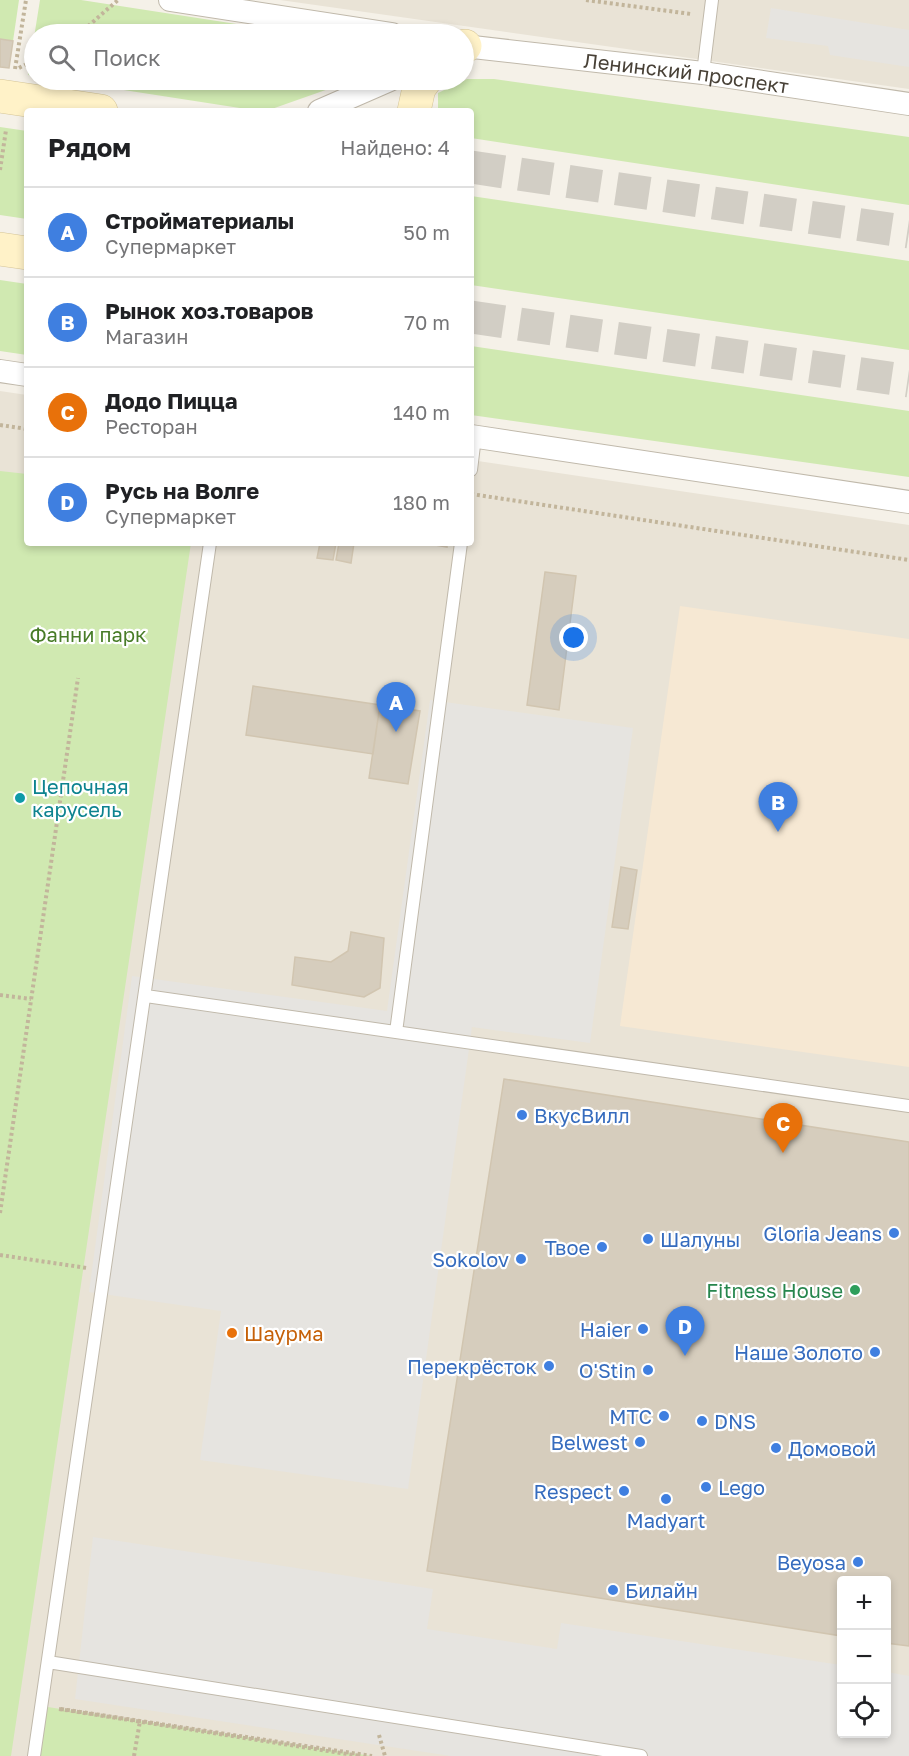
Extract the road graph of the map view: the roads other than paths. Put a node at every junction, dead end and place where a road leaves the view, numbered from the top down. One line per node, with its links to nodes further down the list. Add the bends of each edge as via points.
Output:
1 (170, 0): 3 (street)
2 (712, 0): 5 (lane)
3 (327, 24)
4 (474, 47): 5 (street, Ленинский проспект)
5 (703, 73): 9 (street, Ленинский проспект)
6 (367, 90): 11 (street)
7 (418, 90): 12 (main road)
8 (0, 96): 10 (main road)
9 (909, 104)
10 (81, 108)
11 (326, 108)
12 (415, 108)
13 (0, 249): 14 (main road)
14 (24, 253)
15 (0, 371): 16 (street)
16 (24, 375)
17 (474, 437): 18 (street)
18 (909, 502)
19 (210, 546): 21 (lane)
20 (461, 546): 22 (lane)
21 (146, 996): 22 (lane); 24 (lane)
22 (396, 1032): 23 (lane)
23 (909, 1106)
24 (48, 1662): 25 (lane); 26 (lane)
25 (34, 1756)
26 (641, 1756)

